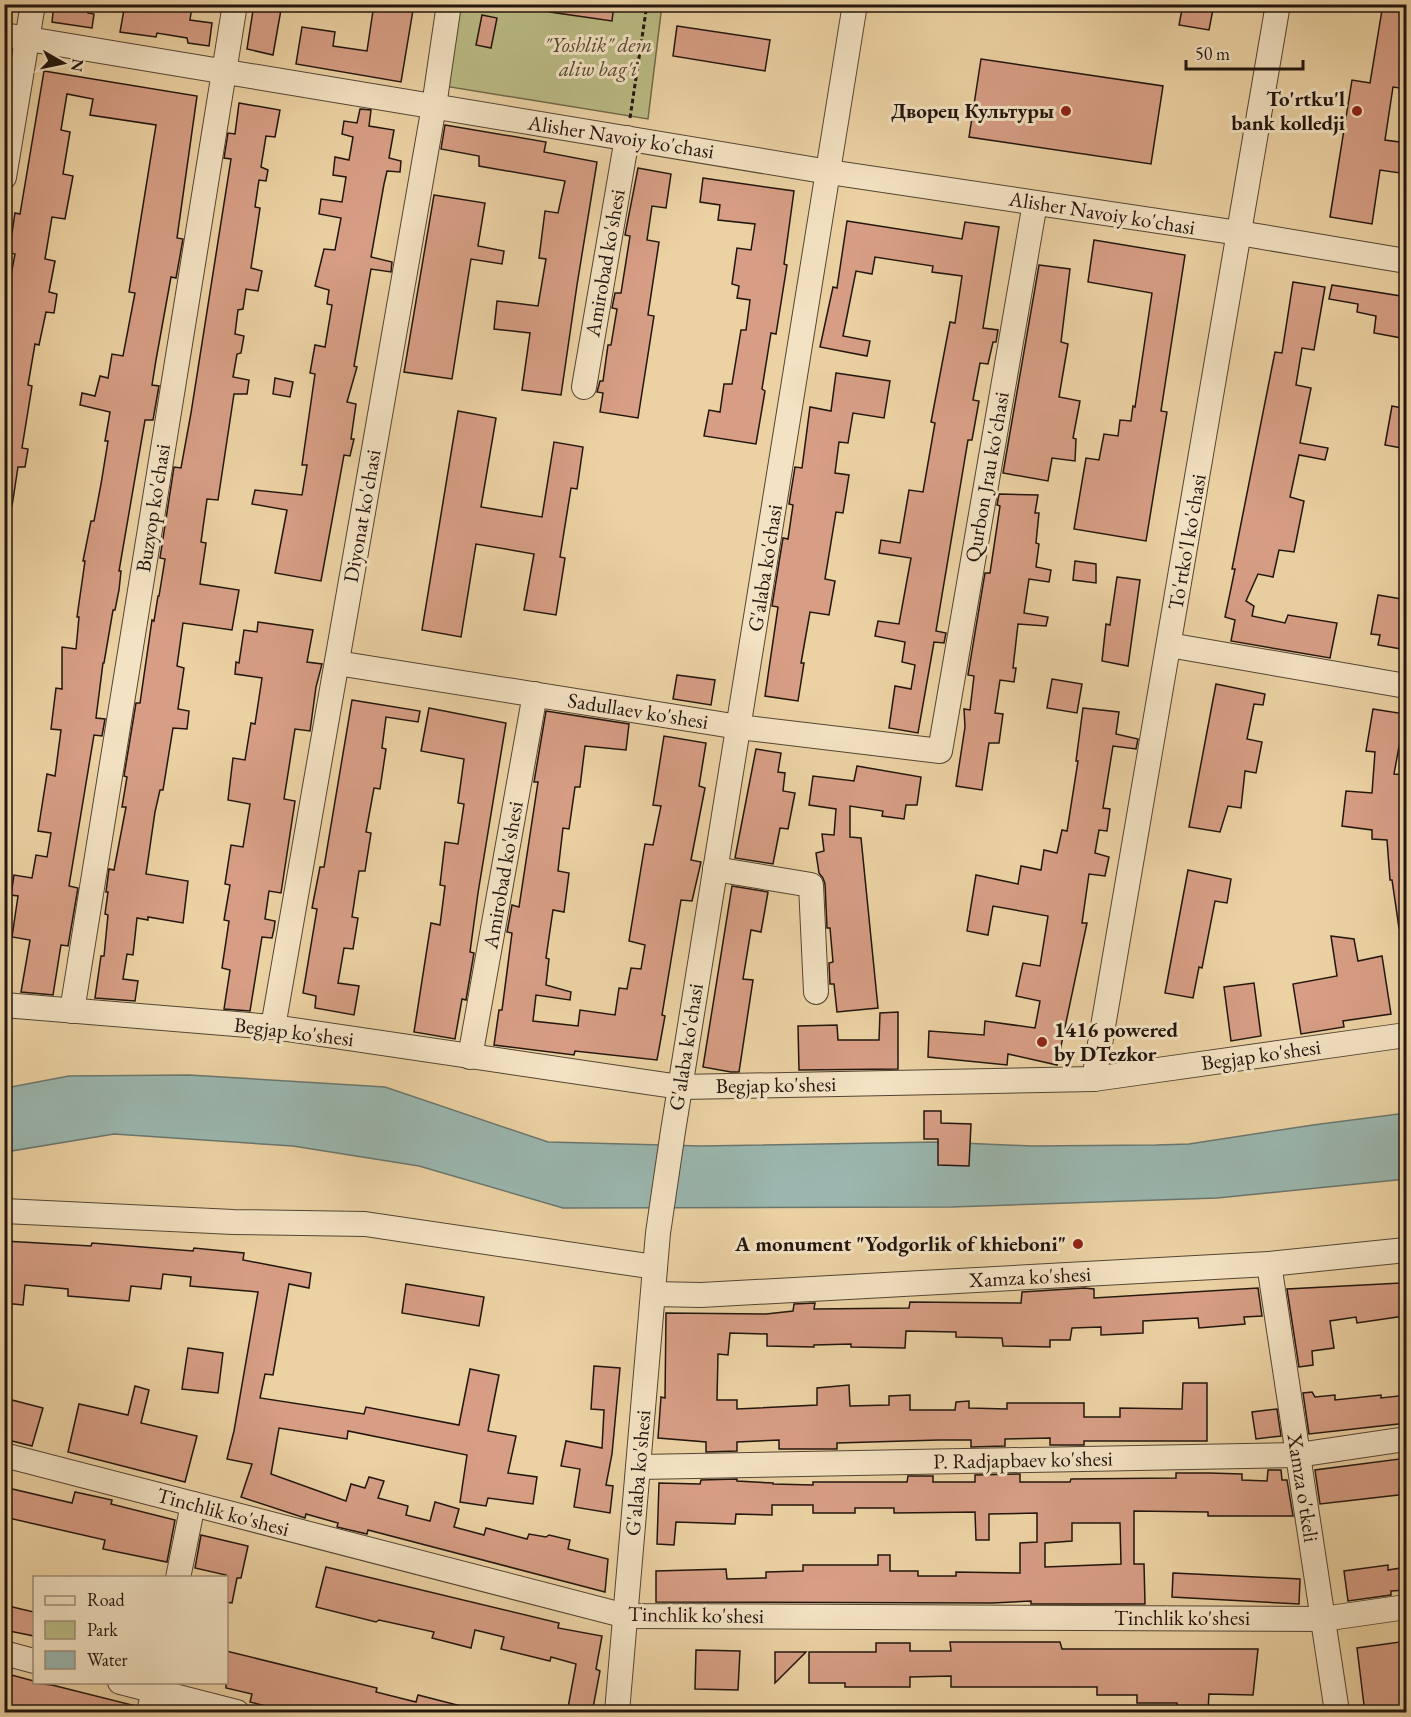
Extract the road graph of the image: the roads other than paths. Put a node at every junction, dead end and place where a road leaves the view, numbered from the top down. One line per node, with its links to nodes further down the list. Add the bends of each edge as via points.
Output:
1 (33, 4): 6 (street)
2 (235, 4): 7 (street, Buzyop ko'chasi)
3 (449, 4): 8 (street, Diyonat ko'chasi)
4 (855, 4): 10 (street, G'alaba ko'chasi)
5 (1278, 4): 13 (street, To'rtko'l ko'chasi)
6 (16, 37): 7 (street, Alisher Navoiy ko'chasi); 11 (street)
7 (224, 72): 8 (street, Alisher Navoiy ko'chasi); 25 (street, Buzyop ko'chasi)
8 (434, 106): 9 (street, Alisher Navoiy ko'chasi); 17 (street, Diyonat ko'chasi)
9 (627, 138): 10 (street, Alisher Navoiy ko'chasi); 15 (street, Amirobad ko'shesi)
10 (830, 172): 12 (street, Alisher Navoiy ko'chasi); 20 (street, G'alaba ko'chasi)
11 (4, 177)
12 (1035, 203): 13 (street, Alisher Navoiy ko'chasi); 21 (street, Qurbon Jrau ko'chasi)
13 (1239, 233): 14 (street, Alisher Navoiy ko'chasi); 16 (street, To'rtko'l ko'chasi)
14 (1407, 261)
15 (584, 387)
16 (1170, 645): 18 (street); 29 (street, To'rtko'l ko'chasi)
17 (337, 663): 19 (street, Sadullaev ko'shesi); 26 (street, Diyonat ko'chasi)
18 (1407, 686)
19 (535, 694): 20 (street, Sadullaev ko'shesi); 28 (street, Amirobad ko'shesi)
20 (739, 727): 21 (street, Sadullaev ko'shesi); 22 (street, G'alaba ko'chasi)
21 (940, 751)
22 (716, 869): 23 (street, via 812,885); 30 (street, G'alaba ko'chasi)
23 (816, 992)
24 (4, 1005): 25 (street, Begjap ko'shesi)
25 (72, 1011): 26 (street, Begjap ko'shesi)
26 (273, 1028): 28 (street, Begjap ko'shesi)
27 (1407, 1035): 29 (street, Begjap ko'shesi)
28 (470, 1057): 30 (street, Begjap ko'shesi)
29 (1094, 1079): 30 (street, Begjap ko'shesi)
30 (680, 1087): 32 (street, G'alaba ko'chasi)
31 (4, 1210): 35 (street, via 233,1222 365,1224)
32 (658, 1233): 35 (street, G'alaba ko'shesi)
33 (1407, 1250): 34 (street, Xamza ko'shesi)
34 (1269, 1264): 36 (street, Xamza ko'shesi, via 701,1295); 39 (street, Xamza o'tkeli)
35 (655, 1267): 36 (street, G'alaba ko'shesi)
36 (653, 1294): 40 (street, G'alaba ko'shesi)
37 (1407, 1439): 39 (street, P. Radjapbaev ko'shesi)
38 (4, 1455): 41 (street, Tinchlik ko'shesi)
39 (1298, 1455): 40 (street, P. Radjapbaev ko'shesi); 45 (street, Xamza o'tkeli)
40 (638, 1467): 44 (street, G'alaba ko'shesi)
41 (193, 1504): 42 (street); 44 (street, Tinchlik ko'shesi)
42 (178, 1576)
43 (1407, 1607): 45 (street, Tinchlik ko'shesi)
44 (626, 1616): 45 (street, Tinchlik ko'shesi); 51 (street, G'alaba ko'shesi)
45 (1323, 1619): 52 (street, Xamza o'tkeli)
46 (4, 1653): 47 (street)
47 (33, 1661)
48 (123, 1684): 49 (street)
49 (153, 1695): 50 (street)
50 (237, 1713)
51 (618, 1713)
52 (1337, 1713)

